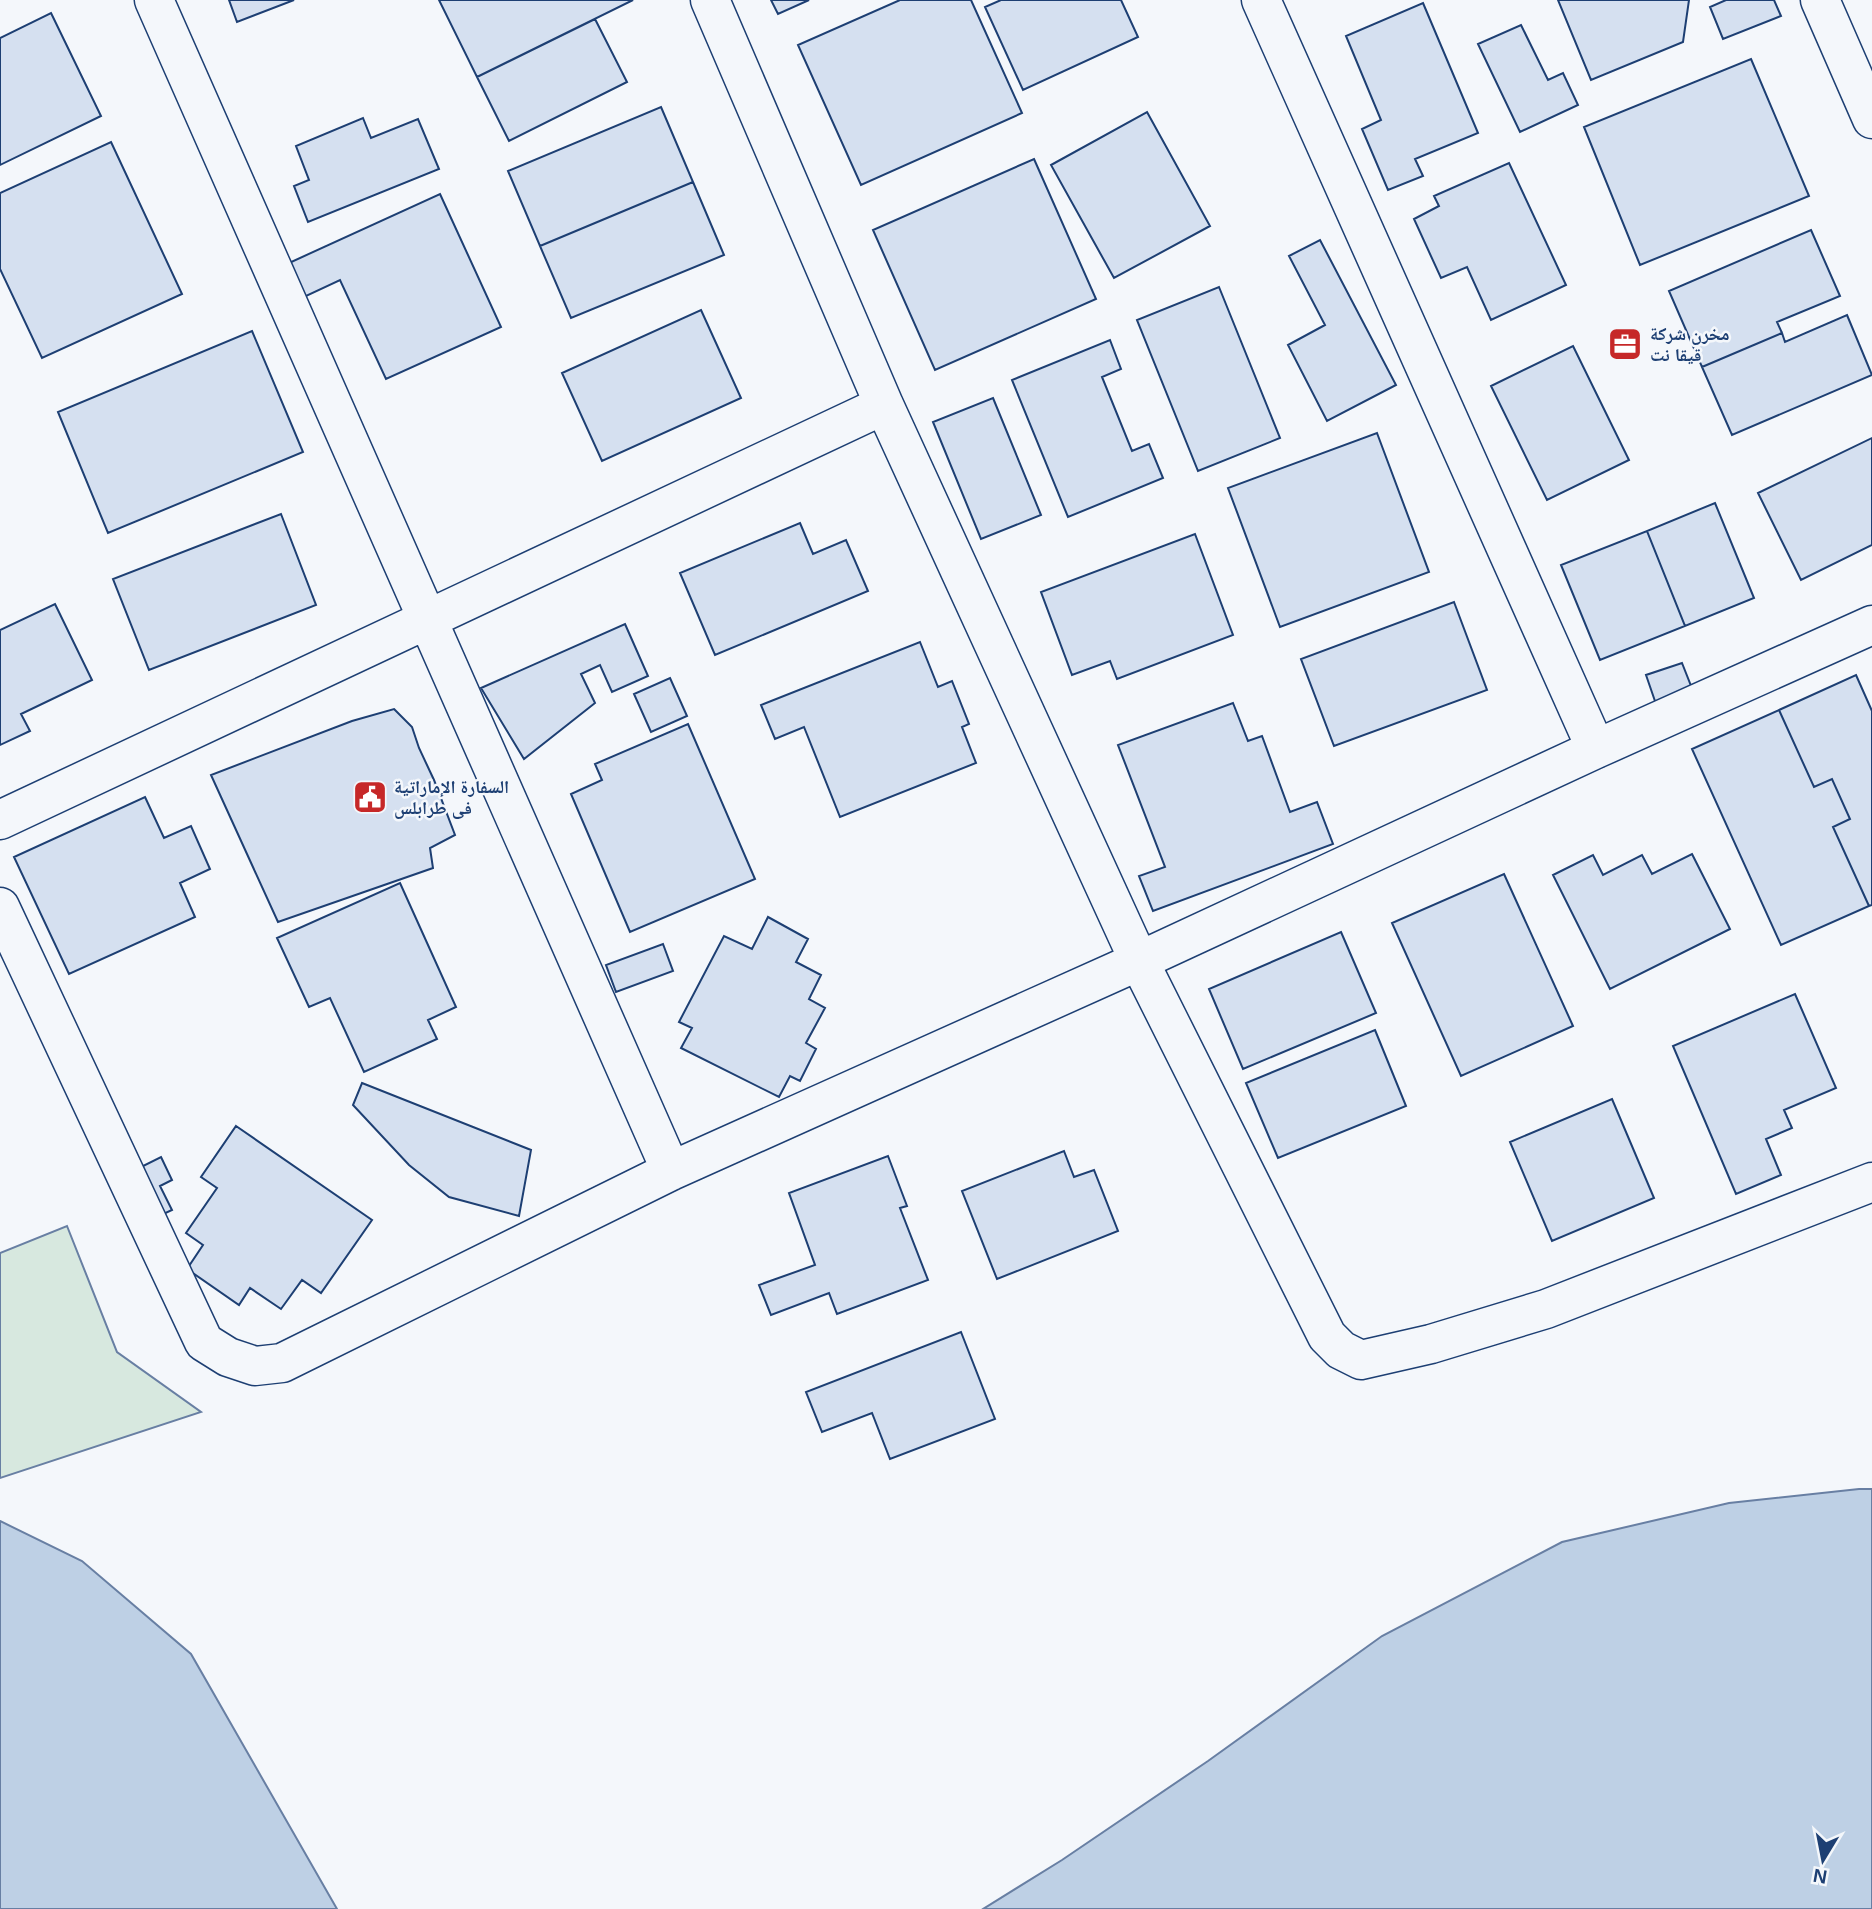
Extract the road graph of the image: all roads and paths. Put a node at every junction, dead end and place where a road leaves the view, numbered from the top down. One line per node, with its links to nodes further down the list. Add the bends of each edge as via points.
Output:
1 (154, 0): 7 (street)
2 (710, 0): 6 (street)
3 (1261, 0): 9 (street)
4 (1820, 0): 5 (street)
5 (1872, 119)
6 (884, 405): 7 (street); 12 (street)
7 (428, 620): 10 (street); 13 (street)
8 (1872, 625): 9 (street)
9 (1596, 749): 12 (street)
10 (0, 820)
11 (0, 907): 13 (street, via 193,1321 204,1342 229,1357 255,1366 282,1363)
12 (1139, 961): 13 (street); 14 (street, via 1327,1336 1361,1360 1431,1344 1546,1308)
13 (671, 1171)
14 (1872, 1182)

